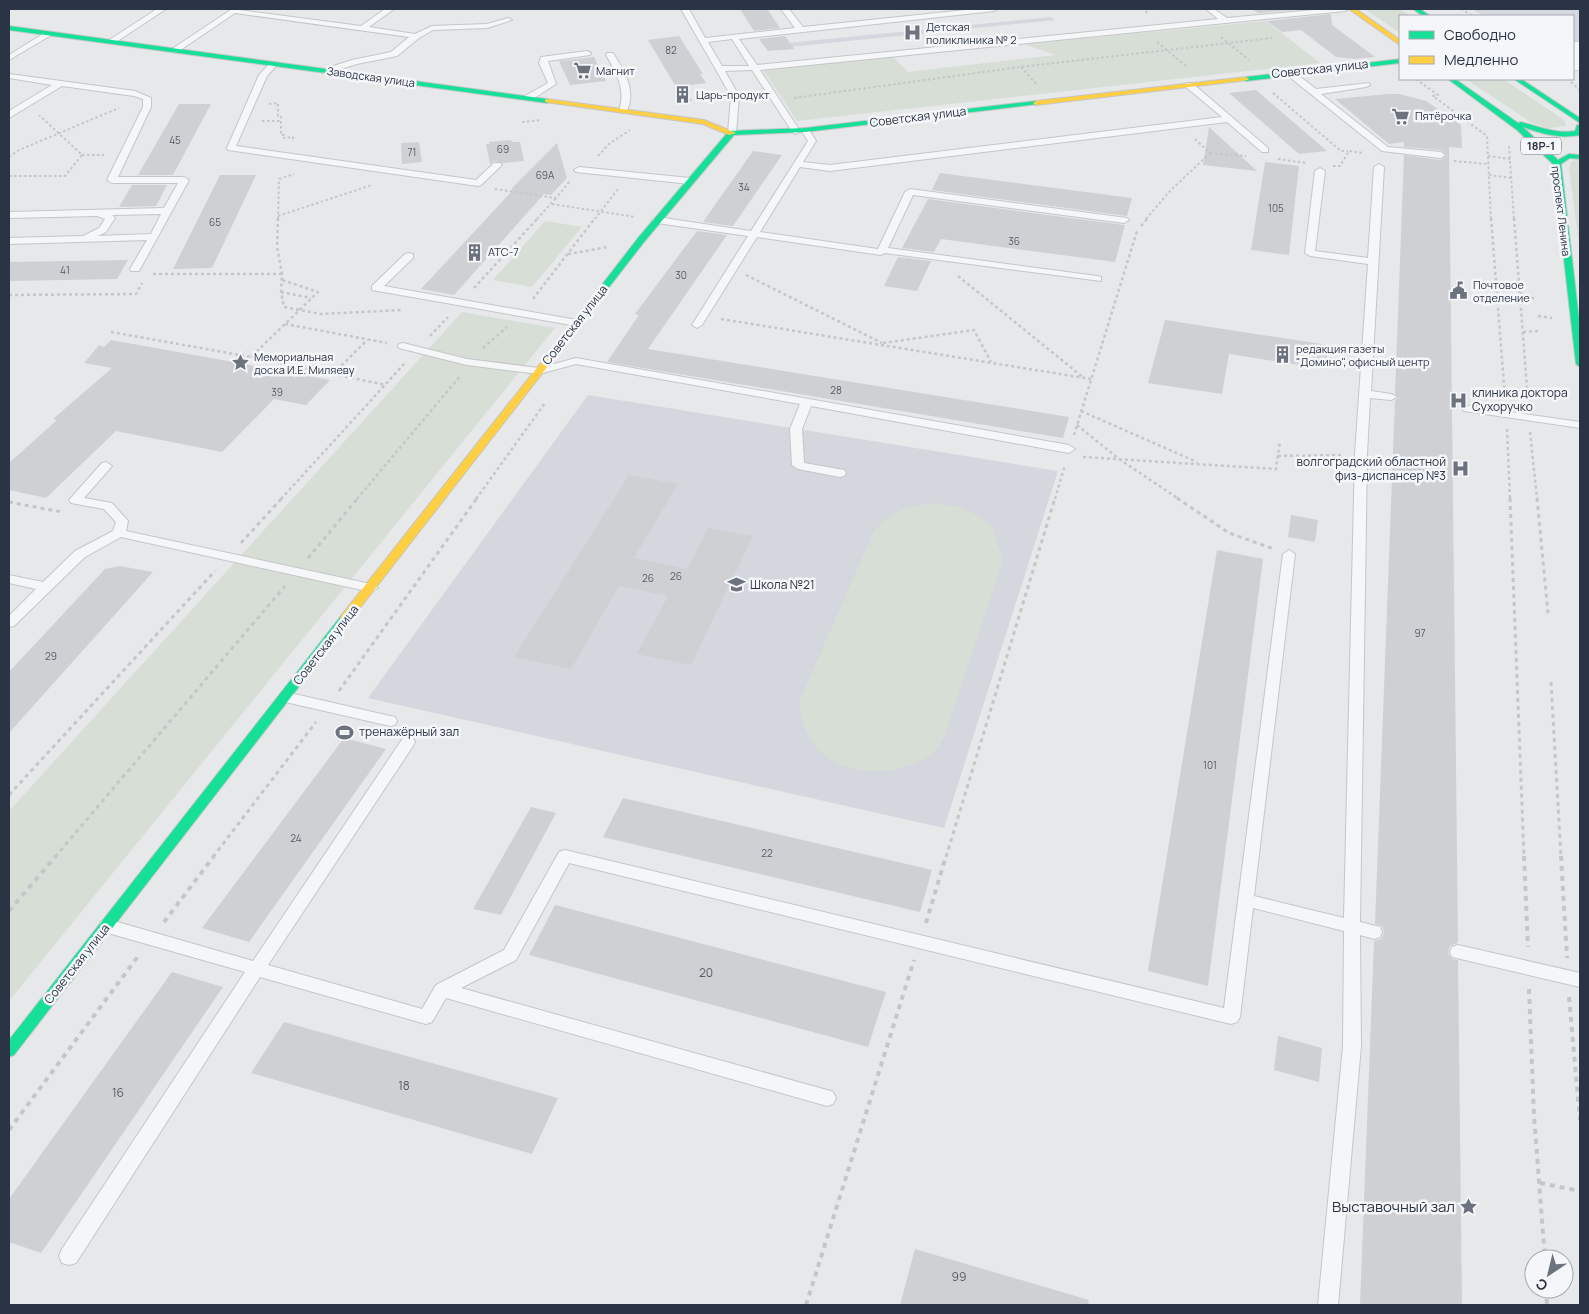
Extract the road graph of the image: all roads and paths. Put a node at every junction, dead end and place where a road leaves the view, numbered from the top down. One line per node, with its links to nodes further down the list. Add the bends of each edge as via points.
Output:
1 (162, 9): 22 (lane)
2 (390, 9): 14 (lane)
3 (685, 9): 21 (lane)
4 (785, 9): 15 (lane)
5 (994, 9): 15 (lane)
6 (1210, 9): 11 (lane)
7 (1346, 9): 11 (lane)
8 (1352, 9): 23 (street)
9 (236, 10): 14 (lane); 25 (lane)
10 (508, 20): 18 (lane, via 487,26 432,28)
11 (1224, 20): 12 (lane)
12 (1203, 23): 16 (lane); 24 (path)
13 (9, 28): 17 (street, Заводская улица)
14 (362, 29): 18 (lane)
15 (800, 29): 19 (lane)
16 (1141, 29): 26 (path); 33 (lane)
17 (49, 34): 22 (street, Заводская улица); 29 (lane)
18 (416, 36): 36 (lane, via 394,54)
19 (734, 37): 21 (lane); 33 (lane)
20 (1272, 38): 24 (path)
21 (704, 40): 34 (lane)
22 (110, 42): 25 (street, Заводская улица)
23 (1399, 42)
24 (1228, 43): 26 (path); 38 (path)
25 (173, 50): 31 (street, Заводская улица)
26 (1166, 50): 32 (path); 35 (path)
27 (587, 52): 50 (lane, via 544,59 542,63 552,84)
28 (610, 55): 54 (lane, via 627,86 628,100)
29 (9, 58)
30 (1399, 61): 37 (street, Советская улица)
31 (274, 64): 36 (street, Заводская улица); 80 (lane, via 259,84 231,148 478,183)
32 (1020, 67): 46 (path); 51 (path)
33 (754, 68): 34 (lane); 51 (lane)
34 (720, 69): 63 (lane, via 735,96)
35 (1189, 69)
36 (327, 71): 50 (street, Заводская улица)
37 (1290, 73): 38 (street, Советская улица); 47 (lane)
38 (1268, 75): 44 (street, Советская улица)
39 (9, 76): 43 (lane)
40 (1417, 80): 74 (path, via 1438,95 1433,96 1487,136)
41 (1452, 80): 57 (street, проспект Ленина / 18Р-1)
42 (1518, 80): 58 (street)
43 (61, 83): 49 (lane); 52 (lane)
44 (1189, 85): 56 (lane); 62 (street, Советская улица)
45 (1366, 86): 47 (lane)
46 (1040, 87)
47 (1315, 92): 72 (lane, via 1385,149)
48 (1273, 93): 68 (path, via 1341,151)
49 (141, 96): 64 (path); 69 (lane, via 147,98 147,107)
50 (528, 98): 54 (street, Заводская улица)
51 (776, 100): 62 (lane)
52 (30, 102): 55 (lane); 64 (path)
53 (269, 104): 66 (path, via 278,103 284,138 293,137 292,143)
54 (623, 111): 63 (street, Заводская улица, via 704,122)
55 (9, 115)
56 (1229, 119): 60 (lane); 67 (lane)
57 (1510, 121): 61 (street, via 1566,136 1578,133); 78 (street, проспект Ленина / 18Р-1)
58 (1580, 121)
59 (636, 125): 82 (path)
60 (1181, 125): 70 (path); 79 (lane, via 830,168)
61 (1580, 127)
62 (800, 131): 63 (street, Советская улица); 79 (lane, via 812,141)
63 (732, 133): 89 (street, Советская улица)
64 (60, 134): 71 (path); 76 (path)
65 (1509, 141): 77 (path)
66 (299, 143)
67 (1265, 150): 84 (path, via 1274,158 1322,165)
68 (1349, 151)
69 (122, 154): 71 (path); 94 (lane, via 112,180 184,180)
70 (1210, 154): 73 (path); 145 (path, via 1170,191 1135,233)
71 (82, 155): 86 (path, via 65,176)
72 (1441, 155)
73 (1246, 156)
74 (1488, 156): 77 (path); 85 (path)
75 (1580, 156): 78 (street, via 1569,156)
76 (9, 157)
77 (1510, 159): 88 (path)
78 (1557, 163): 141 (street, проспект Ленина / 18Р-1)
79 (798, 164): 101 (lane)
80 (497, 165)
81 (1379, 167): 110 (lane)
82 (581, 170): 87 (lane); 92 (path)
83 (302, 171): 98 (path, via 279,178)
84 (1320, 171): 110 (lane, via 1310,253)
85 (1489, 175): 88 (path); 153 (path)
86 (9, 176)
87 (628, 176): 89 (lane); 95 (path)
88 (1512, 178): 119 (path)
89 (690, 181): 99 (street, Советская улица)
90 (379, 182): 98 (path)
91 (490, 188): 92 (path)
92 (556, 198): 93 (path)
93 (552, 204): 95 (path); 123 (path)
94 (168, 211): 96 (lane); 102 (lane)
95 (601, 211): 99 (path); 107 (path)
96 (98, 213): 97 (lane); 103 (lane, via 110,218 103,230)
97 (9, 215)
98 (278, 216): 114 (path, via 277,246)
99 (657, 220): 101 (lane); 104 (street, Советская улица)
100 (1124, 220): 106 (lane, via 910,192)
101 (754, 234): 106 (lane); 127 (lane)
102 (154, 237): 103 (lane); 112 (lane)
103 (82, 239): 105 (lane)
104 (641, 240): 107 (path); 128 (street, Советская улица)
105 (9, 241)
106 (882, 250): 109 (lane)
107 (568, 254): 126 (path)
108 (409, 256): 123 (lane, via 376,288)
109 (935, 257): 116 (lane); 144 (path)
110 (1373, 262): 147 (lane)
111 (750, 267): 134 (path, via 745,275)
112 (135, 269)
113 (147, 274): 114 (path)
114 (282, 274): 115 (path)
115 (282, 280): 118 (path); 121 (path, via 318,292)
116 (1097, 280)
117 (143, 281): 120 (path, via 136,294)
118 (281, 292): 121 (path); 124 (path, via 284,307)
119 (1520, 293): 122 (path); 132 (path)
120 (9, 296)
121 (312, 298): 124 (path)
122 (1536, 299)
123 (461, 303): 126 (lane); 137 (path)
124 (300, 310): 125 (path, via 321,314); 129 (path)
125 (407, 310)
126 (522, 314): 128 (lane); 139 (path)
127 (700, 320): 135 (path)
128 (577, 323): 142 (street, Советская улица)
129 (285, 324): 133 (path); 138 (path)
130 (1538, 330): 132 (path)
131 (111, 332): 138 (path)
132 (1523, 332): 154 (path)
133 (368, 340): 136 (path); 143 (path)
134 (882, 343): 135 (path); 140 (path, via 974,330)
135 (874, 344): 140 (path)
136 (403, 346): 137 (lane)
137 (417, 350): 139 (lane); 146 (path)
138 (251, 357): 143 (path)
139 (467, 362): 142 (lane); 168 (path, via 460,379)
140 (992, 363): 144 (path)
141 (1580, 364)
142 (539, 372): 150 (lane, via 576,361); 171 (street, Советская улица)
143 (333, 374): 146 (path)
144 (1084, 378): 145 (path)
145 (1091, 379): 152 (path)
146 (386, 385): 167 (path)
147 (1365, 394): 148 (lane); 159 (lane)
148 (1391, 397)
149 (547, 401): 176 (path)
150 (807, 402): 158 (lane); 164 (lane, via 796,428 798,465)
151 (1468, 409): 153 (lane)
152 (1081, 411): 155 (path); 162 (path)
153 (1506, 414): 154 (lane); 189 (path)
154 (1529, 418): 156 (lane); 172 (path)
155 (1077, 425): 158 (path); 161 (path)
156 (1580, 426)
157 (1280, 441): 160 (path)
158 (1068, 452): 161 (path); 186 (path)
159 (1361, 454): 160 (path); 183 (lane)
160 (1278, 456): 162 (path, via 1276,469)
161 (1120, 459): 162 (path); 166 (path, via 1229,533)
162 (1201, 464)
163 (106, 466): 165 (lane, via 75,500 108,506 122,521)
164 (840, 473)
165 (119, 533): 167 (lane); 170 (lane, via 80,554)
166 (1289, 554): 180 (lane)
167 (228, 557): 168 (lane); 179 (path)
168 (296, 572): 171 (lane); 181 (path)
169 (9, 579): 170 (lane)
170 (46, 587): 173 (lane)
171 (371, 588): 175 (street, Советская улица)
172 (1548, 613)
173 (9, 624)
174 (1552, 682): 190 (path)
175 (286, 697): 176 (lane); 182 (street, Советская улица)
176 (328, 707): 177 (lane); 185 (path)
177 (390, 721)
178 (408, 742): 188 (lane)
179 (9, 795)
180 (1245, 900): 183 (lane); 186 (lane, via 1231,1016)
181 (9, 912)
182 (107, 926): 185 (lane); 192 (street, Советская улица)
183 (1352, 926): 184 (lane); 202 (lane, via 1352,1046)
184 (1374, 932)
185 (152, 938): 188 (lane); 196 (path)
186 (920, 942): 191 (lane, via 565,856 510,955); 201 (path)
187 (1458, 952): 189 (lane)
188 (257, 968): 191 (lane, via 426,1017); 200 (lane)
189 (1529, 968): 190 (lane); 197 (path, via 1534,1116)
190 (1574, 978): 193 (path)
191 (442, 990): 194 (lane)
192 (9, 1051)
193 (1579, 1084): 195 (path)
194 (827, 1098)
195 (1580, 1120)
196 (9, 1130)
197 (1540, 1183): 198 (path); 199 (path)
198 (1580, 1191)
199 (1544, 1249)
200 (69, 1256)
201 (806, 1305)
202 (1328, 1305)

